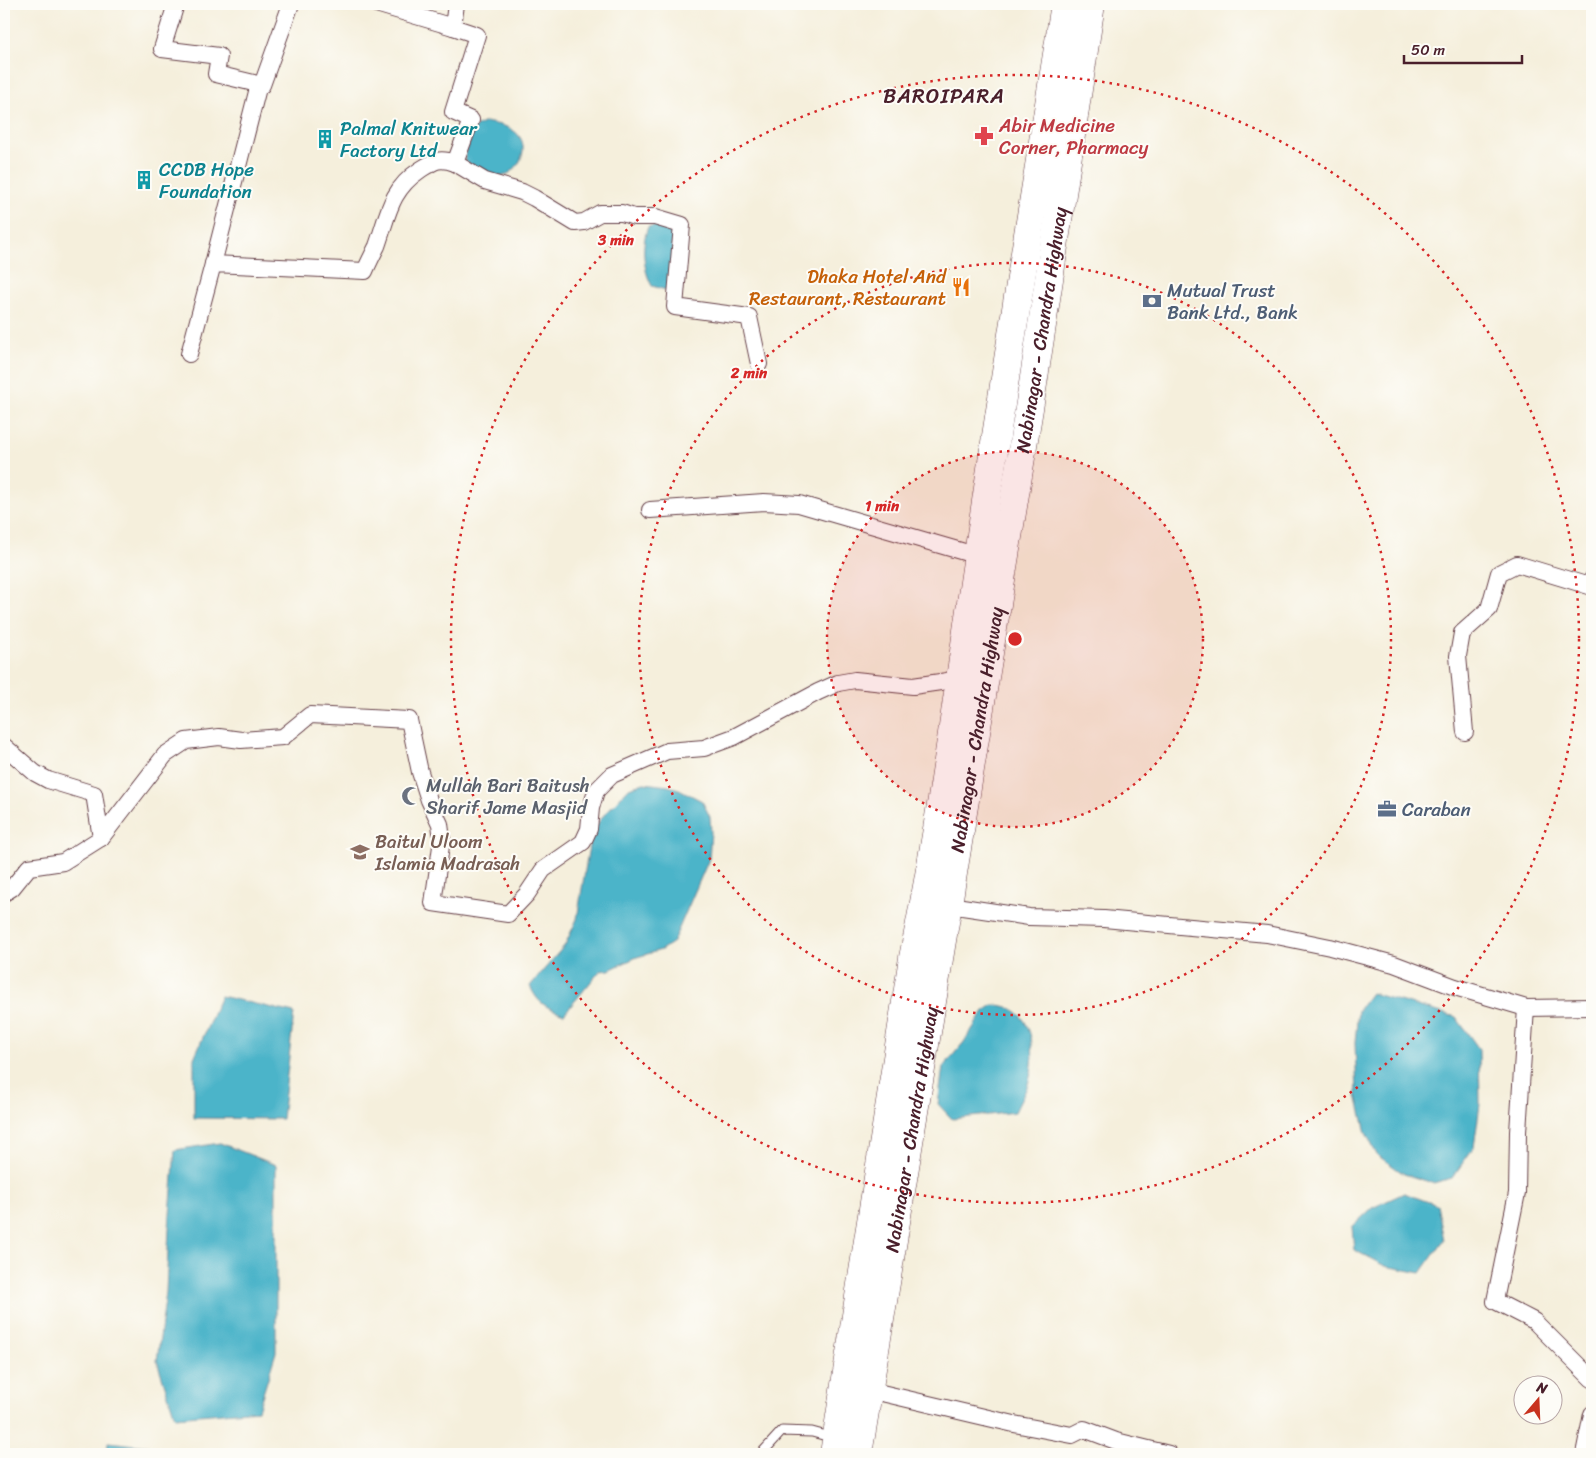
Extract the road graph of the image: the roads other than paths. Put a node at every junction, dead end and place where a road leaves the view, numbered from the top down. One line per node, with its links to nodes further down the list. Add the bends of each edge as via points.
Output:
1 (176, 4): 8 (street, via 162,49 219,56 216,74)
2 (291, 4): 8 (street, via 262,85)
3 (376, 4): 7 (street)
4 (456, 4): 7 (street)
5 (1064, 4): 14 (highway, Nabinagar - Chandra Highway)
6 (1091, 4): 21 (highway, Nabinagar - Chandra Highway, via 1035,375)
7 (452, 27): 9 (street, via 476,35 453,112 471,120)
8 (259, 84): 10 (street)
9 (455, 163): 10 (street, via 444,159 432,162 404,181 387,210 365,270); 12 (street, via 485,181 522,192 575,223 600,213 622,213 634,217 655,217 682,225 675,306 749,316)
10 (213, 264): 11 (street)
11 (189, 354)
12 (759, 364)
13 (650, 510): 14 (street, via 764,502 800,504)
14 (978, 556): 16 (highway, Nabinagar - Chandra Highway)
15 (1592, 579): 17 (street, via 1589,586 1517,564 1499,573 1489,609 1462,633 1458,656)
16 (961, 679): 19 (street, via 913,686 855,680 838,683 734,736 704,748 667,751 612,775 596,791 589,829 583,842 543,870 508,914 433,903 442,839 440,824 420,772 409,720 310,715 283,738 241,740 219,737 186,741 165,755); 27 (highway, Nabinagar - Chandra Highway)
17 (1465, 732)
18 (4, 746): 19 (street, via 48,780 94,794)
19 (101, 838): 20 (street, via 63,862 29,867 12,888)
20 (4, 892)
21 (948, 905): 23 (street, via 1029,917 1104,919 1267,934 1330,946 1394,964 1455,987); 25 (highway, Nabinagar - Chandra Highway)
22 (1592, 1007): 23 (street)
23 (1526, 1008): 24 (street, via 1517,1193 1495,1301 1534,1321)
24 (1592, 1379)
25 (869, 1390): 29 (highway, Nabinagar - Chandra Highway); 30 (street, via 1072,1435 1084,1429)
26 (1592, 1414): 31 (street)
27 (835, 1446): 28 (lane, via 812,1432 782,1431)
28 (761, 1454)
29 (858, 1454)
30 (1169, 1454)
31 (1584, 1454)

